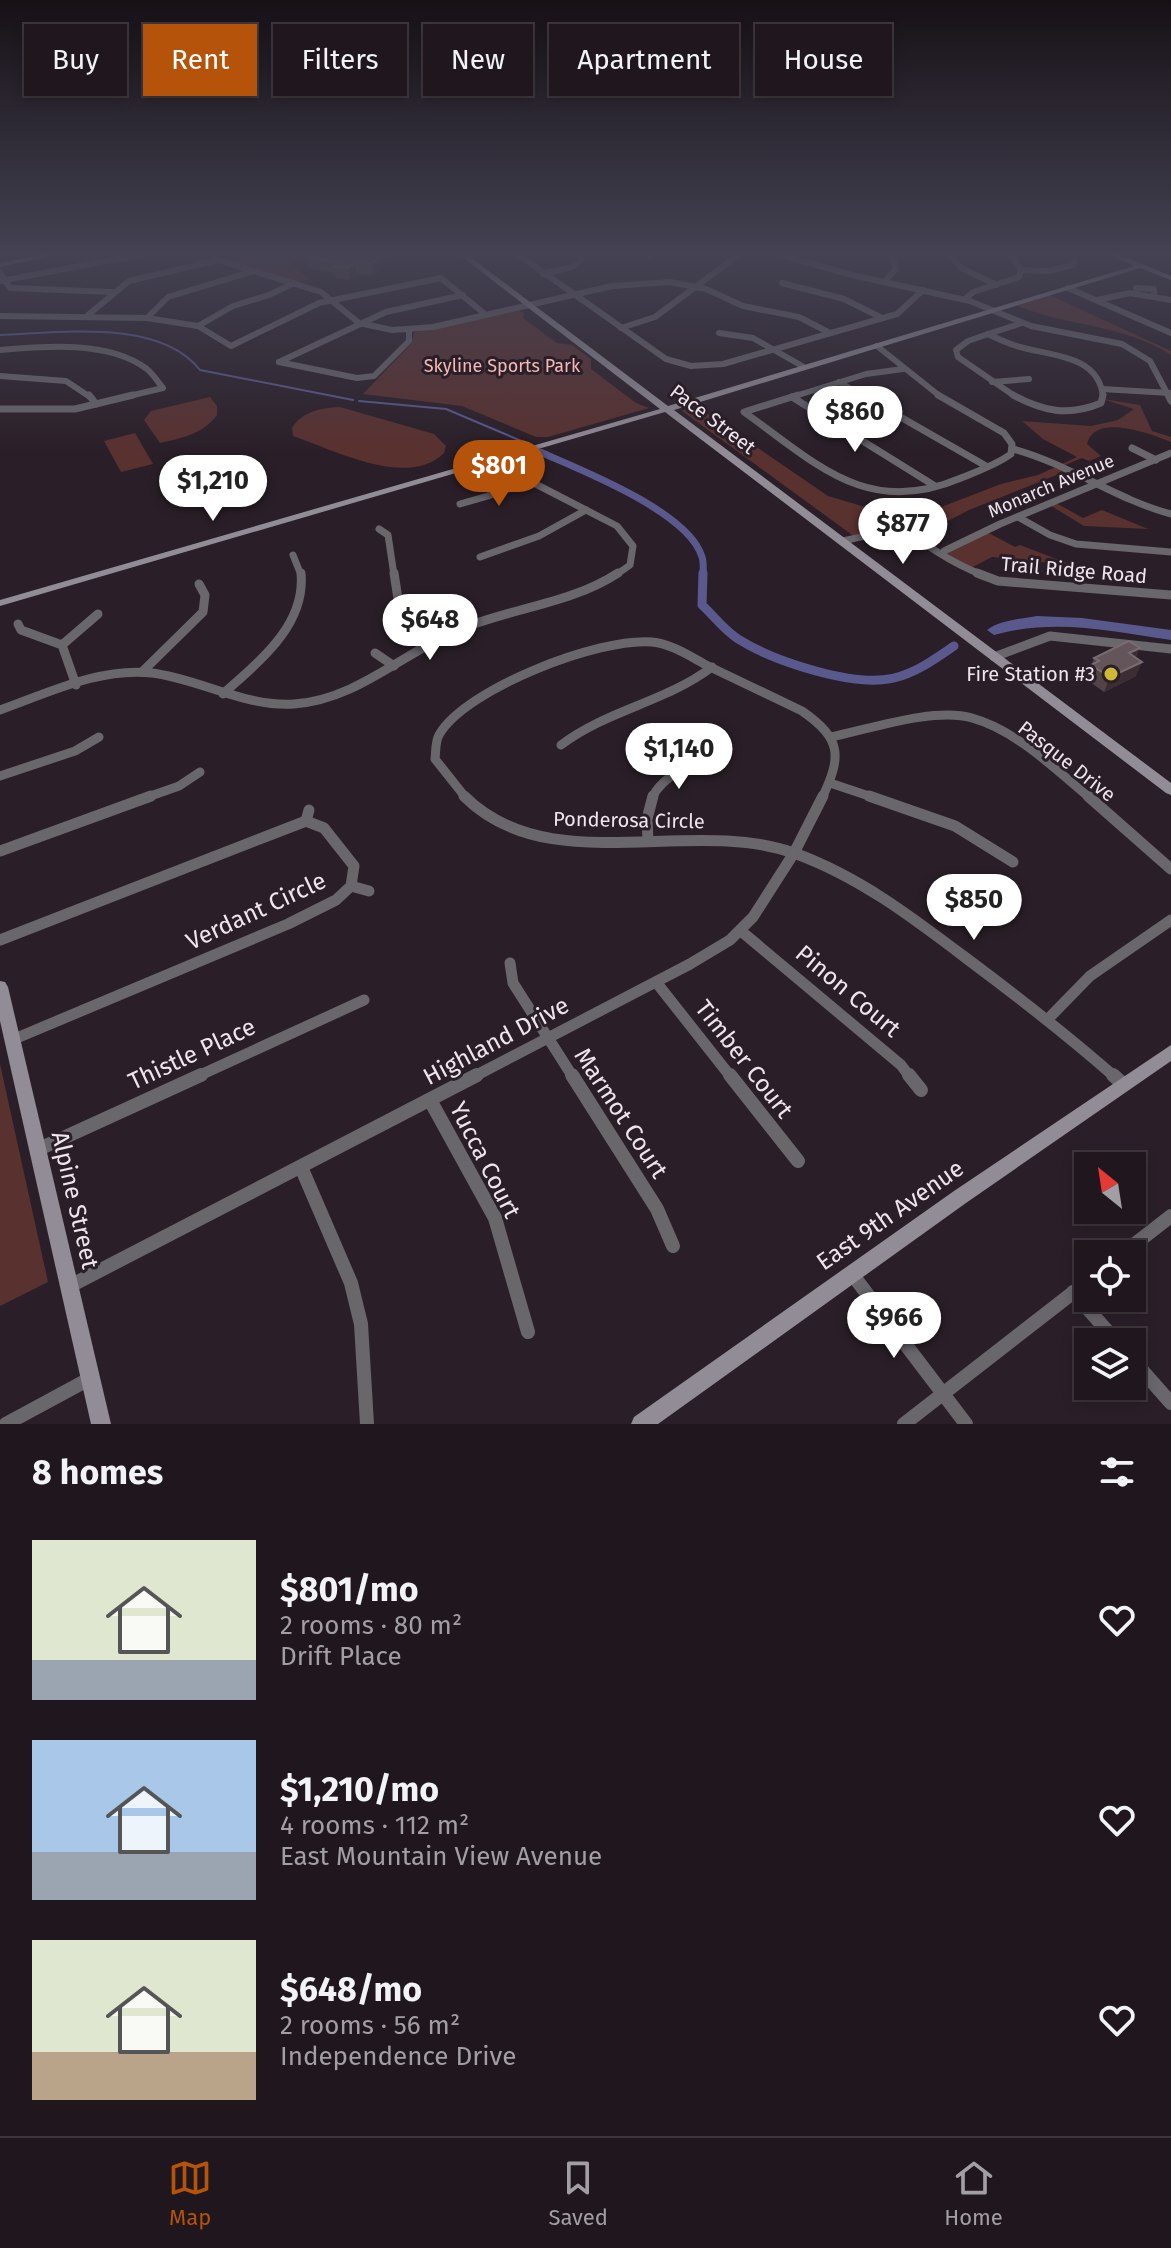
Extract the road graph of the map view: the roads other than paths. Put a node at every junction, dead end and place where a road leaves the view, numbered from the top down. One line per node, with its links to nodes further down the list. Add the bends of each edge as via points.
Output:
1 (156, 319): 17 (street)
2 (209, 319): 17 (street)
3 (287, 319): 17 (street, via 231,346)
4 (355, 319): 15 (street)
5 (368, 319): 15 (street)
6 (463, 319): 19 (street)
7 (547, 319): 39 (street, Pace Street)
8 (609, 319): 18 (street)
9 (648, 319): 18 (street)
10 (804, 319): 21 (street)
11 (877, 319): 21 (street)
12 (964, 319): 24 (street)
13 (1015, 319): 16 (street)
14 (1141, 319): 22 (street)
15 (359, 323): 19 (street); 19 (street, via 279,362 357,378 374,376 409,341)
16 (1022, 323): 23 (street); 34 (street, via 1129,347 1150,361)
17 (198, 326)
18 (621, 328): 26 (street, via 690,369)
19 (409, 330)
20 (719, 333): 26 (street, via 748,336)
21 (830, 333): 26 (street)
22 (1171, 333)
23 (988, 334): 32 (street, via 962,343 956,353); 33 (street, via 1083,364)
24 (877, 346): 27 (street); 28 (street)
25 (0, 350): 37 (street, via 112,355 149,370 163,388)
26 (774, 350): 27 (street)
27 (804, 367): 39 (street)
28 (903, 369): 31 (street); 41 (street, via 1000,431)
29 (0, 376): 37 (street, via 72,382 86,389)
30 (1029, 379): 32 (street)
31 (839, 382): 35 (street); 45 (street)
32 (992, 382): 33 (street, via 1024,403 1060,411 1096,406 1103,399)
33 (1102, 389): 34 (street)
34 (1169, 393): 36 (street)
35 (792, 397): 48 (street); 48 (street, via 744,412 860,488 896,495)
36 (1171, 401)
37 (96, 404): 38 (street, via 61,411)
38 (0, 409)
39 (666, 409): 43 (street); 54 (street, Pace Street)
40 (1132, 448): 44 (street)
41 (1013, 449): 45 (street); 47 (street, via 1042,457)
42 (1171, 453): 44 (street, Monarch Avenue)
43 (489, 460): 46 (street); 61 (street)
44 (1156, 460): 47 (street, Monarch Avenue)
45 (986, 466): 48 (street)
46 (525, 479): 49 (street); 50 (street)
47 (1094, 485): 51 (street, via 1137,506); 52 (street, Monarch Avenue)
48 (935, 486)
49 (460, 504)
50 (586, 510): 58 (street, via 530,540); 64 (street, via 629,537 635,566 606,582)
51 (1171, 514)
52 (1018, 517): 55 (street, Monarch Avenue); 56 (street, via 1076,544)
53 (379, 529): 64 (street, via 388,535 398,599)
54 (843, 541): 55 (street, Trail Ridge Road, via 890,532); 68 (street, Pace Street)
55 (944, 551): 60 (street, Trail Ridge Road, via 975,572 1004,582)
56 (1171, 552)
57 (293, 555): 73 (street, via 301,568 294,617)
58 (480, 557)
59 (199, 584): 71 (street, via 205,595 203,612)
60 (1171, 595)
61 (0, 603)
62 (98, 614): 65 (street)
63 (18, 624): 65 (street, via 32,636)
64 (439, 638): 69 (street)
65 (62, 645): 72 (street)
66 (1171, 649): 68 (street, via 1050,636)
67 (375, 653): 69 (street)
68 (994, 657): 82 (street, Pace Street)
69 (394, 666): 73 (street, via 355,689 310,702 269,704)
70 (712, 667): 76 (street, Ponderosa Circle, via 802,711); 77 (street, via 680,692 584,727); 83 (street, Ponderosa Circle, via 655,638 615,644 505,682 441,726 433,749 436,762 481,812 545,837)
71 (142, 672): 72 (street); 73 (street)
72 (76, 685): 74 (street)
73 (223, 694)
74 (0, 710)
75 (99, 737): 80 (street, via 75,751)
76 (831, 737): 81 (street, Highland Drive, via 837,753); 87 (street, Pasque Drive, via 926,719 971,717 1015,740)
77 (561, 745)
78 (727, 756): 83 (street, via 684,769 658,787 645,813)
79 (200, 772): 84 (street, via 179,786)
80 (0, 776)
81 (830, 783): 85 (street, Highland Drive); 86 (street, via 955,826)
82 (1171, 790)
83 (648, 841): 85 (street, Ponderosa Circle, via 737,839)
84 (0, 851)
85 (792, 854): 91 (street, Highland Drive); 97 (street, Ponderosa Circle, via 892,902)
86 (1013, 862)
87 (1171, 869)
88 (351, 886): 89 (street); 92 (street, Verdant Circle, via 354,866 308,816); 99 (street, Verdant Circle, via 336,900 288,924)
89 (369, 891)
90 (1171, 920): 97 (street, via 1116,953)
91 (741, 931): 94 (street, Highland Drive); 102 (street, Pinon Court, via 901,1065)
92 (0, 940)
93 (510, 963): 98 (street, Marmot Court, via 513,983)
94 (656, 982): 98 (street, Highland Drive); 105 (street, Timber Court)
95 (0, 987): 99 (street, Alpine Street)
96 (364, 1000): 104 (street, Thistle Place)
97 (1048, 1019): 101 (street, Ponderosa Circle)
98 (548, 1039): 103 (street, Highland Drive); 109 (street, Marmot Court, via 657,1209)
99 (12, 1040): 104 (street, Alpine Street)
100 (1171, 1052): 101 (street, East 9th Avenue)
101 (1123, 1084): 110 (street, East 9th Avenue)
102 (921, 1090)
103 (430, 1100): 106 (street, Highland Drive); 114 (street, Yucca Court, via 495,1218)
104 (39, 1149): 111 (street, Alpine Street)
105 (798, 1161)
106 (301, 1167): 111 (street, Highland Drive); 121 (street, via 351,1283 361,1324)
107 (1171, 1216): 108 (street)
108 (1140, 1240)
109 (673, 1246)
110 (852, 1274): 117 (street); 122 (street, East 9th Avenue)
111 (70, 1286): 116 (street, Alpine Street)
112 (1073, 1292): 113 (street); 117 (street)
113 (1105, 1328)
114 (528, 1332)
115 (1146, 1375): 118 (street)
116 (91, 1378): 119 (street); 120 (street, Alpine Street)
117 (943, 1394): 123 (street); 124 (street)
118 (1171, 1403)
119 (6, 1424)
120 (101, 1424)
121 (367, 1424)
122 (641, 1424)
123 (904, 1424)
124 (966, 1424)

